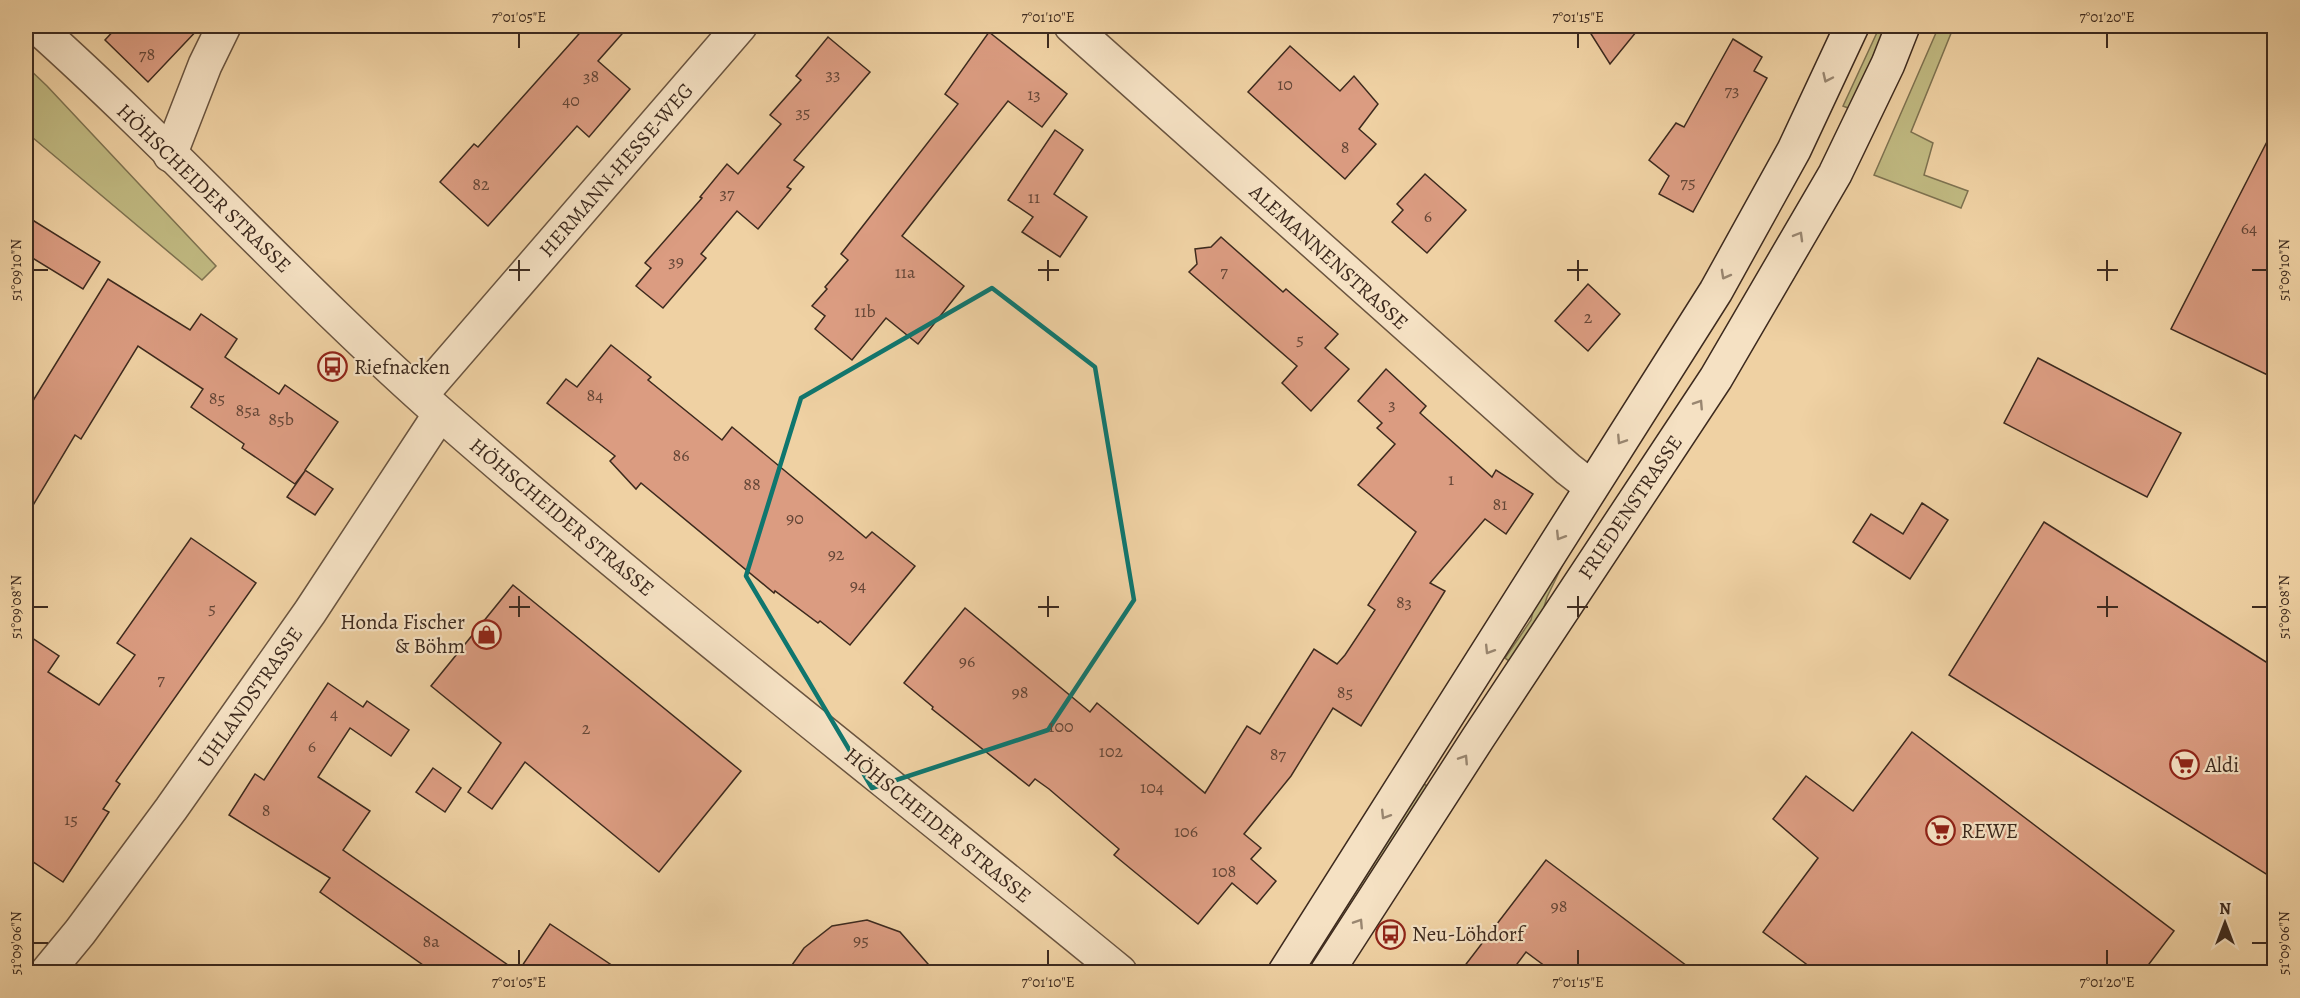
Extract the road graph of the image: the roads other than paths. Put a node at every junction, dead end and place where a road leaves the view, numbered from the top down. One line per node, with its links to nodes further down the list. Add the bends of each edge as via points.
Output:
1 (36, 26): 7 (street, HÖHSCHEIDER STRASSE)
2 (224, 26): 7 (street)
3 (740, 26): 8 (street, HERMANN-HESSE-WEG)
4 (1071, 26): 9 (street, ALEMANNENSTRASSE)
5 (1852, 26): 9 (street, FRIEDENSTRASSE, one-way to 9, via 1794,150 1716,291)
6 (1903, 26): 13 (street, FRIEDENSTRASSE, one-way to 6, via 1716,378 1835,174)
7 (170, 155): 8 (street, HÖHSCHEIDER STRASSE)
8 (430, 404): 10 (street, UHLANDSTRASSE, via 310,612 164,818); 11 (street, HÖHSCHEIDER STRASSE, via 794,710)
9 (1590, 486): 12 (street, FRIEDENSTRASSE, one-way to 12)
10 (47, 972)
11 (1120, 972)
12 (1285, 972)
13 (1327, 972)

